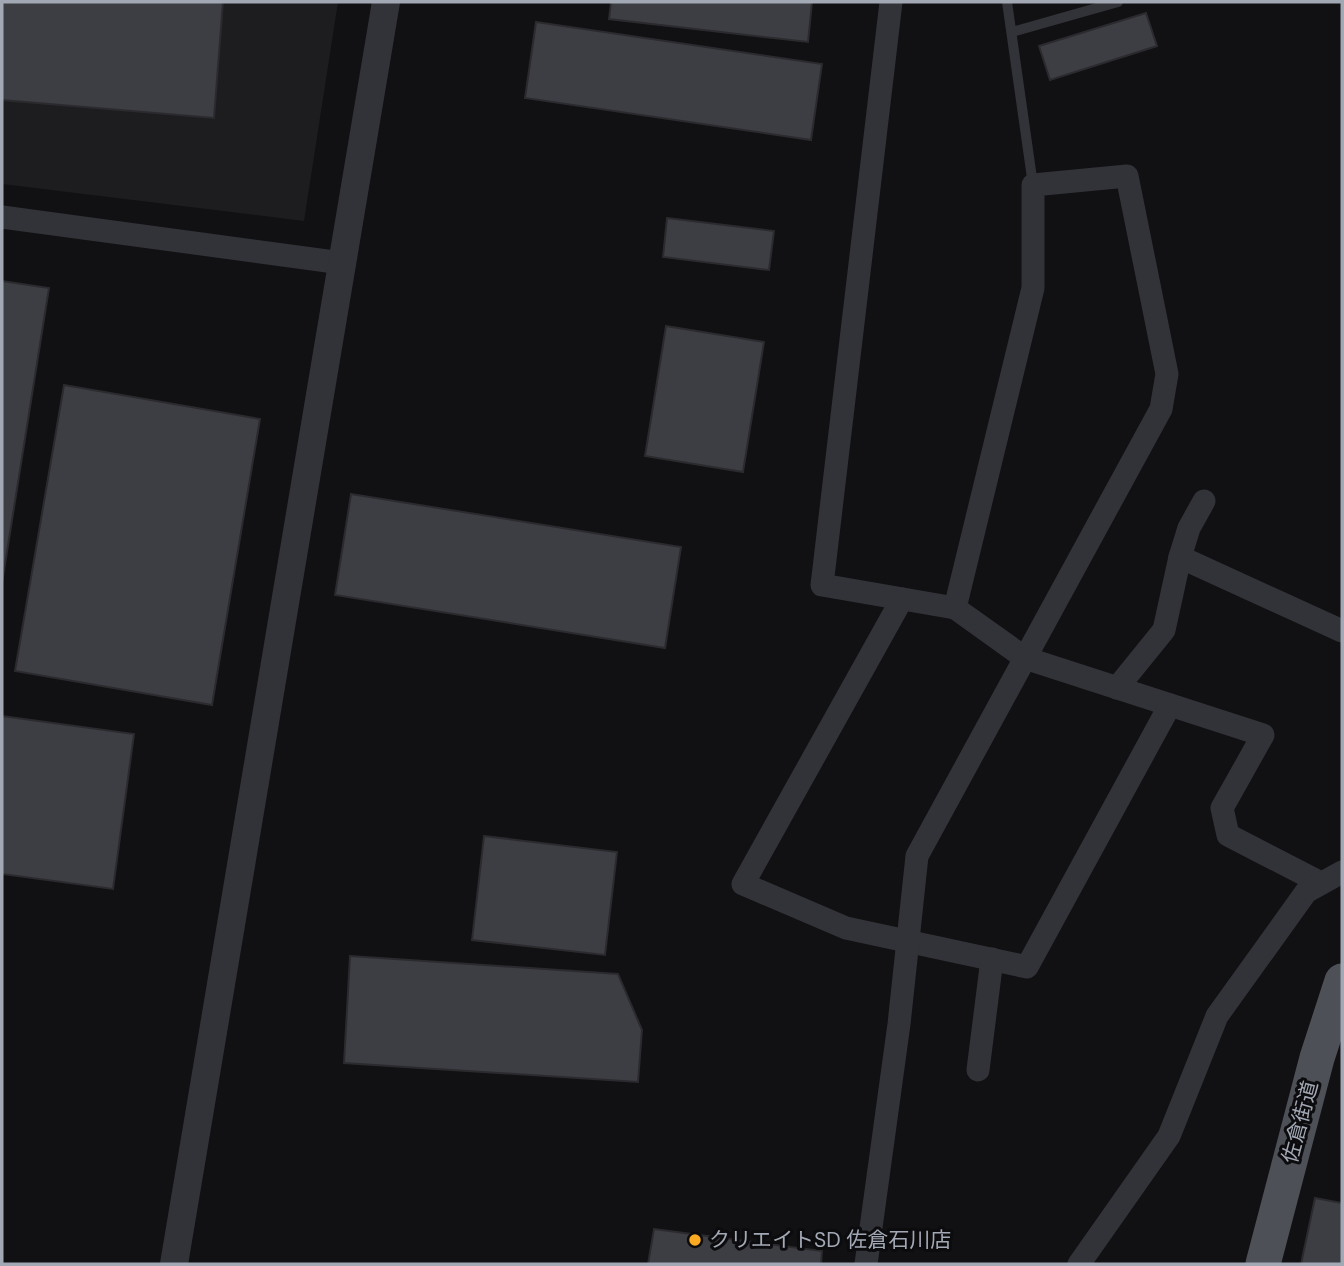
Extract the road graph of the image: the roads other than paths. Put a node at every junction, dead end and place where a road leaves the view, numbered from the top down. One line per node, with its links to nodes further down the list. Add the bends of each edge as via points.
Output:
1 (386, 2): 8 (street)
2 (891, 2): 11 (street, via 822,585)
3 (1007, 2): 5 (lane)
4 (1118, 2): 5 (lane)
5 (1012, 32): 6 (lane)
6 (1034, 185): 12 (street, via 1033,288); 14 (street, via 1127,176 1167,374 1161,409)
7 (2, 217): 8 (street)
8 (342, 263): 23 (street)
9 (1204, 501): 10 (street)
10 (1180, 557): 13 (street); 15 (street, via 1164,630)
11 (902, 599): 12 (street); 19 (street, via 743,884 846,928)
12 (955, 608): 14 (street)
13 (1342, 631)
14 (1025, 658): 15 (street); 19 (street, via 917,856)
15 (1117, 688): 16 (street)
16 (1170, 705): 18 (street, via 1263,735 1222,808 1228,835); 20 (street, via 1027,967)
17 (1342, 872): 18 (street)
18 (1321, 883): 25 (street, via 1307,892 1217,1016 1169,1136)
19 (908, 941): 20 (street); 24 (street)
20 (992, 959): 22 (street)
21 (1340, 996): 26 (main road, 佐倉街道, via 1317,1058)
22 (978, 1070)
23 (174, 1264)
24 (866, 1264)
25 (1079, 1264)
26 (1262, 1264)

